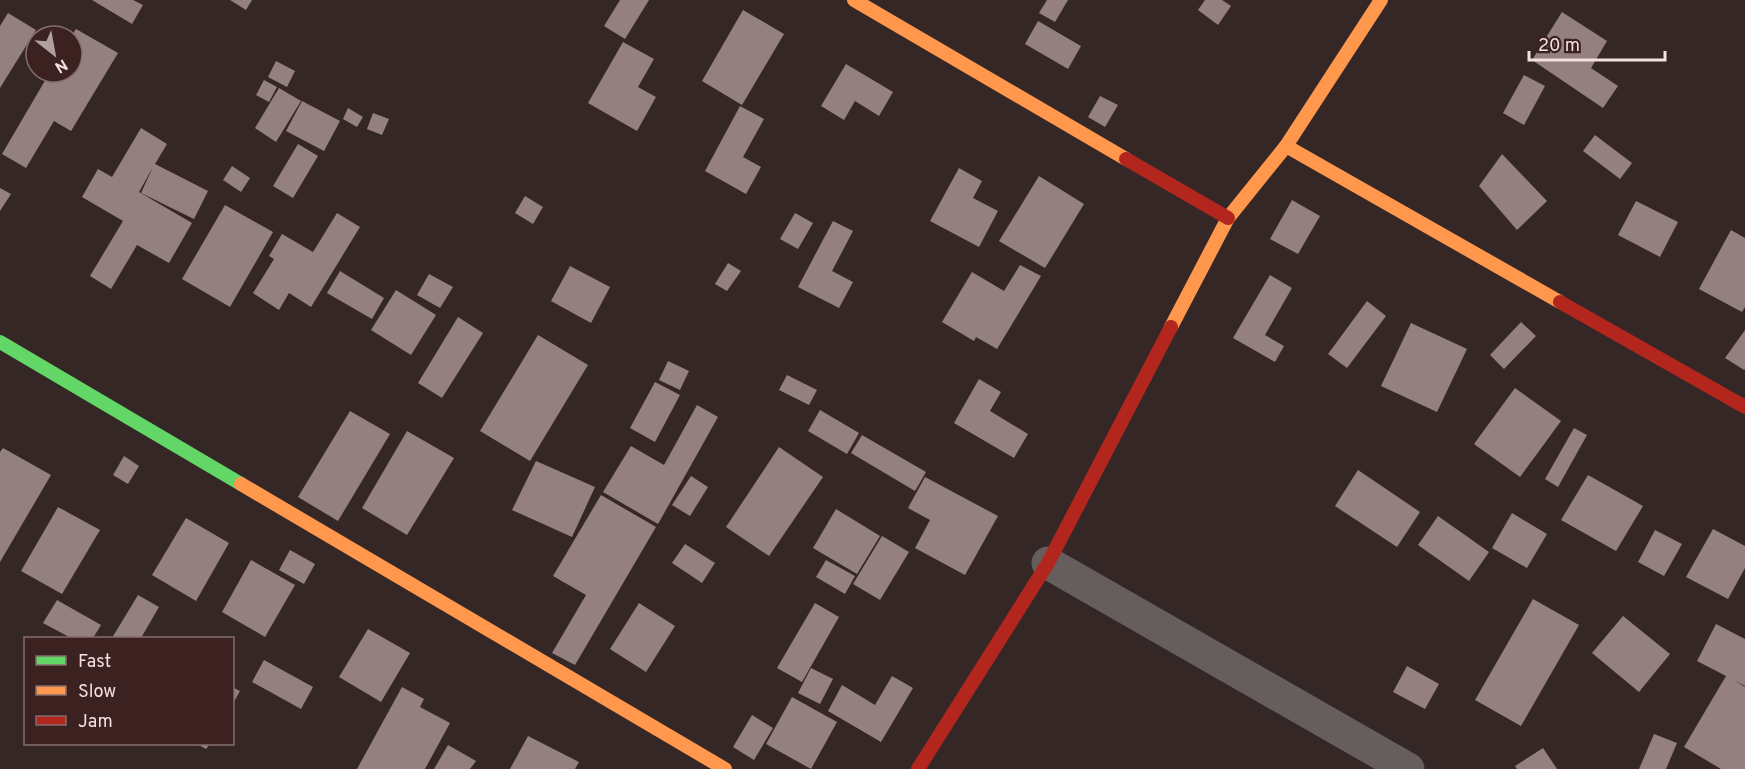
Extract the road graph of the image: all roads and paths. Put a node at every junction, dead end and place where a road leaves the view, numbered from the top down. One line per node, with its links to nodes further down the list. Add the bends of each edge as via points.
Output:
1 (854, 0): 4 (street)
2 (1381, 0): 3 (street)
3 (1286, 146): 4 (street); 6 (street)
4 (1228, 218): 7 (street)
5 (0, 342): 8 (street)
6 (1745, 406)
7 (1048, 563): 9 (street); 10 (street)
8 (726, 769)
9 (918, 769)
10 (1408, 769)

